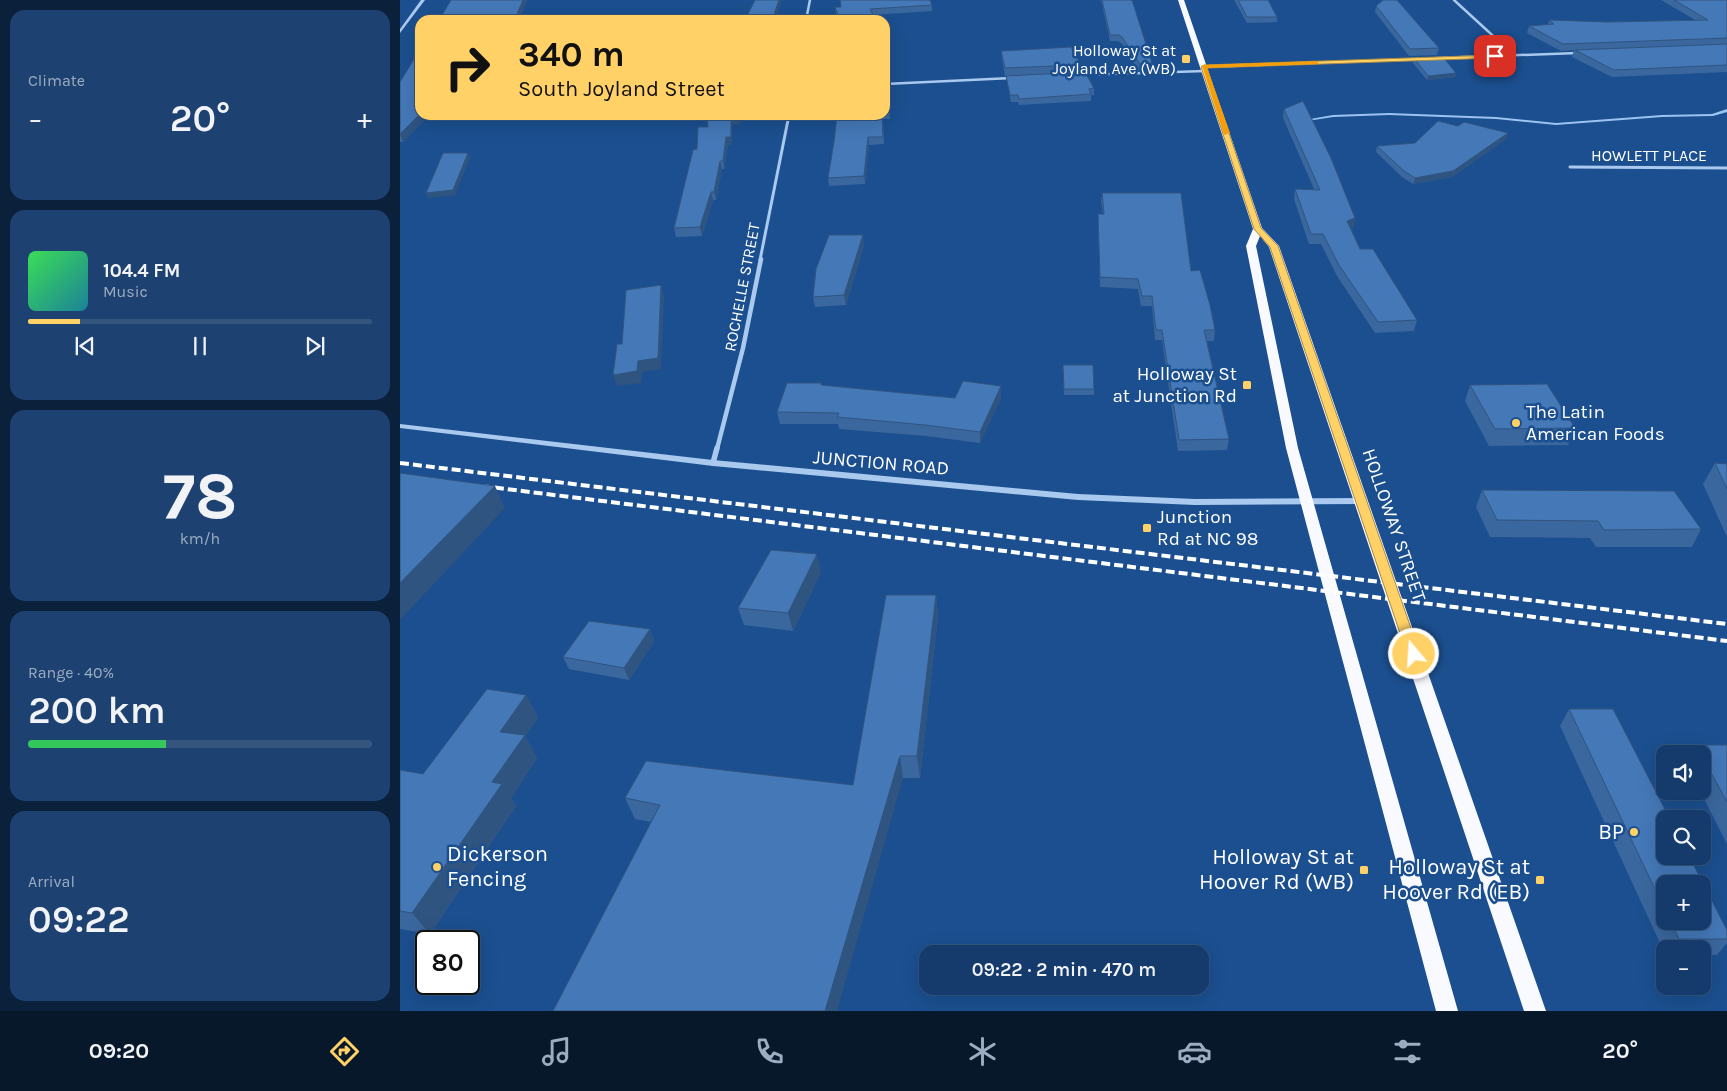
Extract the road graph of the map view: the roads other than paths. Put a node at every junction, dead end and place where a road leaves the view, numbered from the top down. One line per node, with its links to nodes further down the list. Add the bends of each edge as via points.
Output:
1 (423, 0): 6 (street)
2 (810, 0): 5 (street)
3 (1181, 0): 11 (highway, HOLLOWAY STREET)
4 (1454, 0): 8 (street)
5 (807, 15)
6 (401, 30)
7 (1582, 53): 8 (street)
8 (1515, 56): 9 (street)
9 (1437, 58)
10 (1427, 59): 11 (street)
11 (1205, 69): 12 (street); 18 (highway, HOLLOWAY STREET)
12 (1079, 75)
13 (1020, 77): 14 (street)
14 (890, 84)
15 (788, 120): 20 (street, ROCHELLE STREET, via 743,348)
16 (1570, 168): 17 (street, HOWLETT PLACE)
17 (1727, 168)
18 (1258, 229): 21 (highway, via 1251,246 1292,448); 22 (highway, HOLLOWAY STREET, via 1274,246)
19 (400, 426): 20 (street, JUNCTION ROAD)
20 (713, 463): 21 (street, JUNCTION ROAD, via 1078,497 1196,502)
21 (1306, 500): 22 (street, JUNCTION ROAD); 23 (highway)
22 (1362, 500): 24 (highway, HOLLOWAY STREET)
23 (1446, 1011)
24 (1534, 1011)

